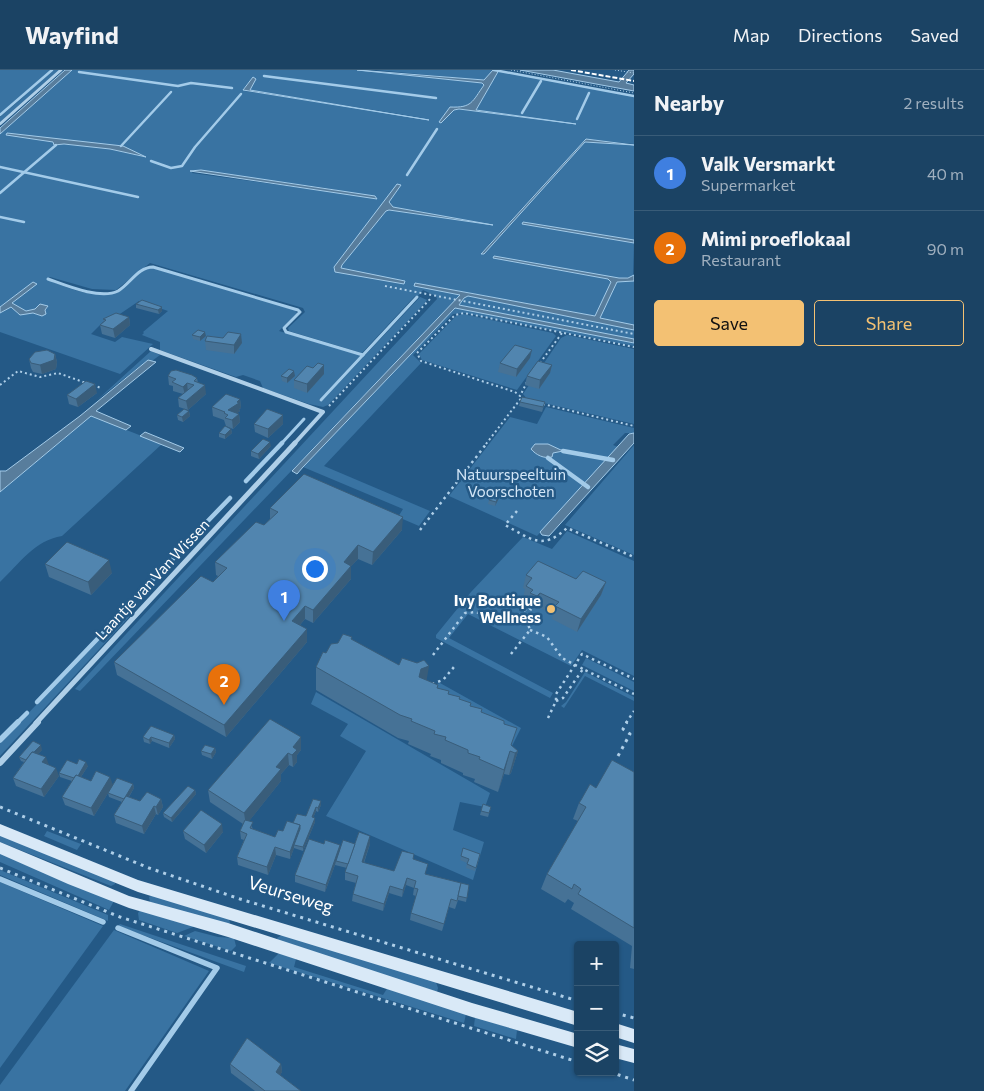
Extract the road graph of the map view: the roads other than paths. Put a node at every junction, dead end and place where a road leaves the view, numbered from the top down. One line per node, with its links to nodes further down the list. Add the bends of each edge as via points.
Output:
1 (61, 70): 2 (street)
2 (0, 124)
3 (151, 349): 4 (street, Laantje van Van Wissen, via 323,412)
4 (0, 763)
5 (0, 830): 7 (main road, via 138,886)
6 (0, 848): 10 (main road, via 129,902 228,930)
7 (574, 1017)
8 (618, 1031): 9 (main road)
9 (634, 1036)
10 (574, 1040)
11 (619, 1052): 12 (main road)
12 (634, 1056)

